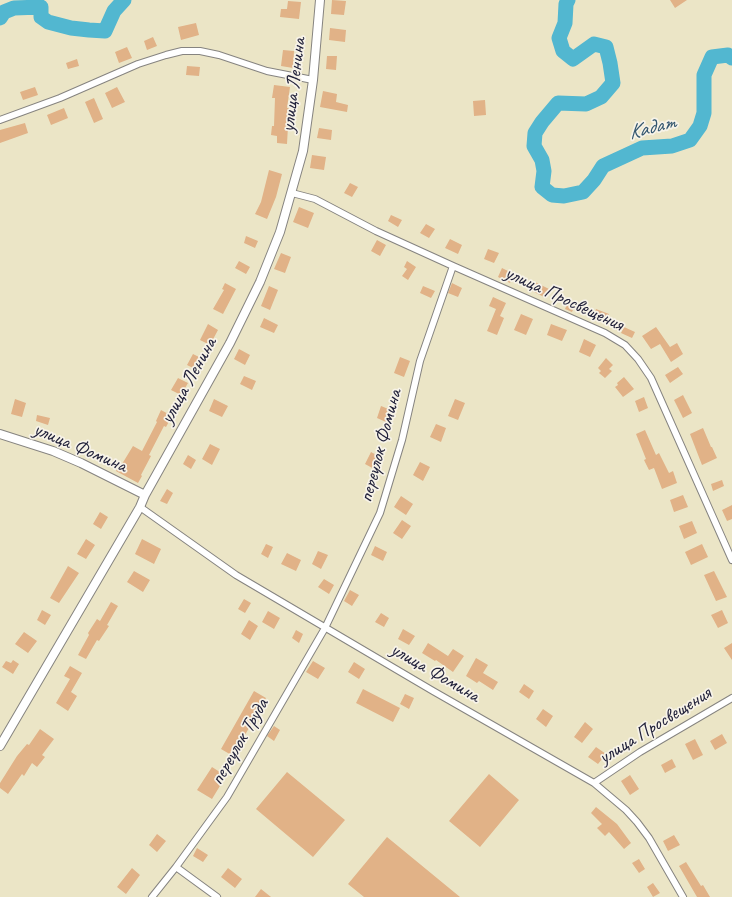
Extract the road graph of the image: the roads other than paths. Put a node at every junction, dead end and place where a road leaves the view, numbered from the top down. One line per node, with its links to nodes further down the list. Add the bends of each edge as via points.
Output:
1 (320, 0): 2 (street, улица Ленина)
2 (313, 80): 3 (street, via 267,71 219,55 182,51 138,64 60,98); 4 (street, улица Ленина, via 302,150)
3 (0, 120)
4 (292, 192): 5 (street, улица Просвещения, via 315,199); 7 (street, улица Ленина, via 280,232 260,282)
5 (453, 266): 9 (street, улица Просвещения, via 625,345 651,378); 10 (street, переулок Фомина, via 420,361 402,440 380,513)
6 (0, 434): 7 (street, улица Фомина, via 53,451)
7 (145, 496): 8 (street, улица Ленина)
8 (140, 507): 10 (street, улица Фомина, via 236,575); 12 (street, улица Ленина)
9 (732, 560)
10 (325, 628): 13 (street, улица Фомина); 14 (street, переулок Труда, via 227,797)
11 (732, 698): 13 (street, улица Просвещения, via 640,752)
12 (0, 746)
13 (594, 783): 17 (street, улица Фомина, via 637,822)
14 (176, 867): 15 (street, переулок Труда); 16 (street)
15 (152, 897)
16 (217, 897)
17 (684, 897)

